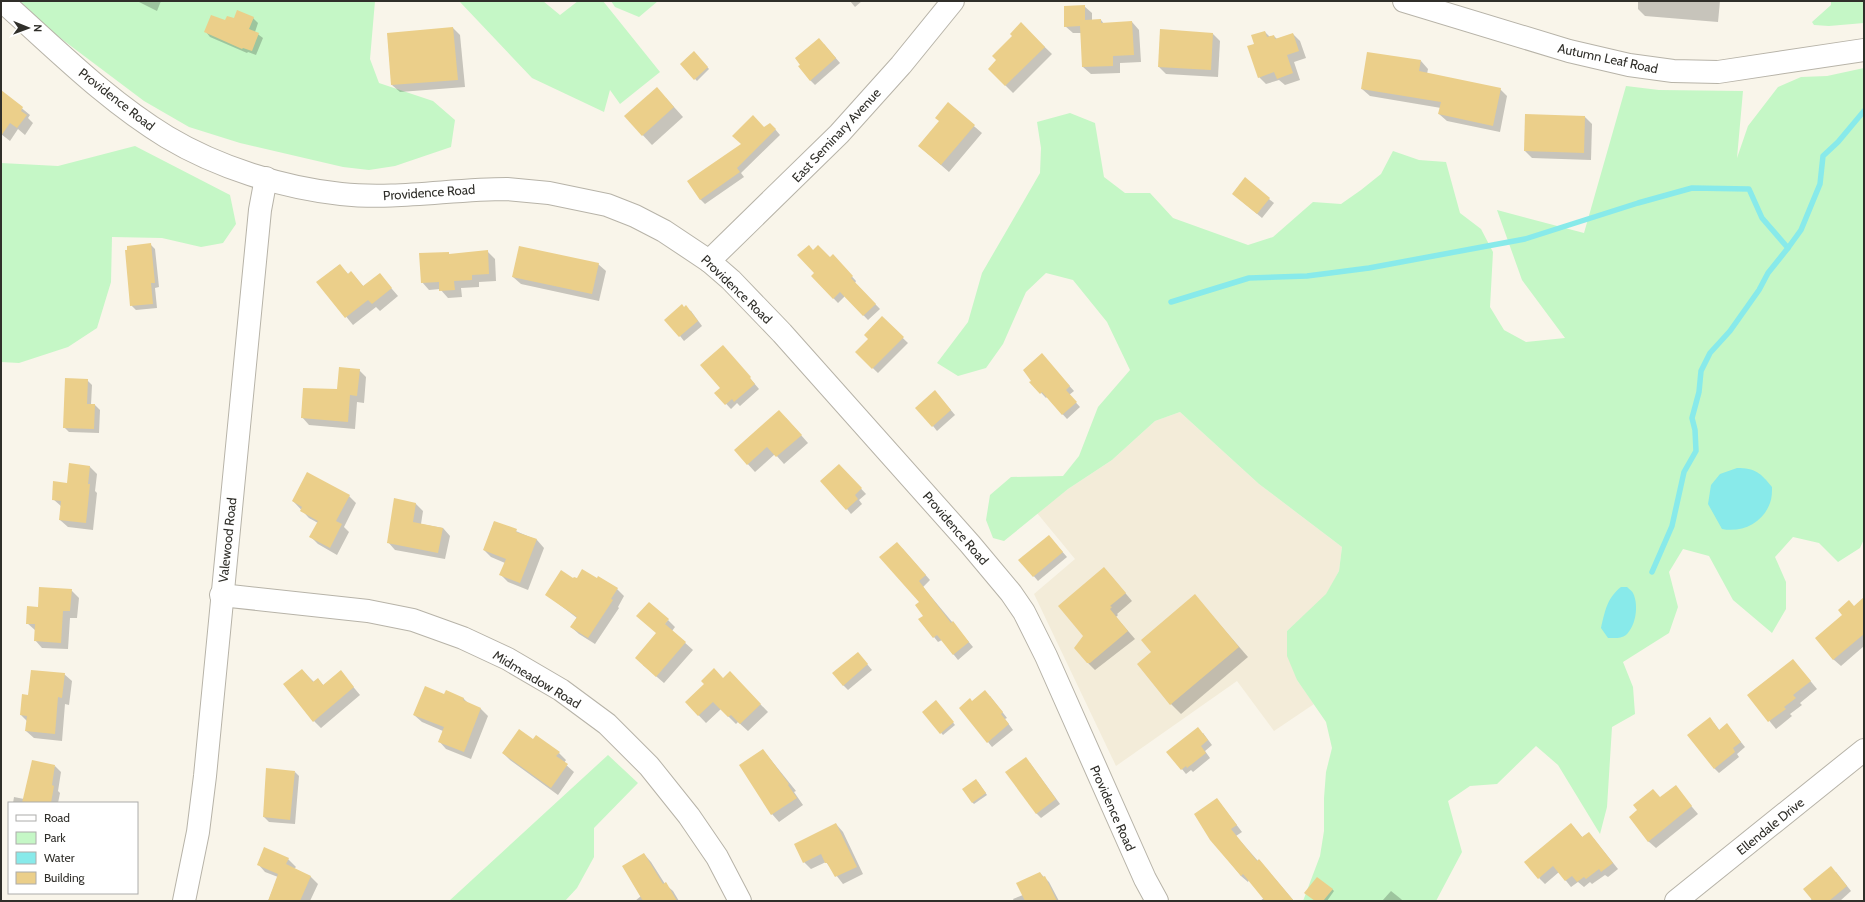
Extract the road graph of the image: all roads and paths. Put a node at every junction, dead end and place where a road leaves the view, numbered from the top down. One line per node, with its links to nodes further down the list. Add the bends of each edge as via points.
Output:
1 (2, 1): 5 (street, Providence Road, via 90,80 148,125 168,138 220,162)
2 (953, 1): 6 (street, East Seminary Avenue, via 901,65 839,134)
3 (1404, 1): 4 (street, Autumn Leaf Road, via 1569,51 1630,65 1673,71 1718,72)
4 (1864, 50)
5 (266, 178): 6 (street, Providence Road, via 312,190 341,194 392,195 507,189 581,198 607,205 664,230); 7 (street, Valewood Road, via 260,210)
6 (709, 261): 11 (street, Providence Road, via 782,333 1011,593 1024,612 1046,656)
7 (221, 595): 9 (street, Valewood Road, via 198,832); 10 (street, Midmeadow Road, via 348,608 413,620 463,638 508,659 548,682 608,724 649,766 690,816)
8 (1864, 750): 12 (street, Ellendale Drive)
9 (184, 901)
10 (740, 901)
11 (1157, 901)
12 (1676, 901)

